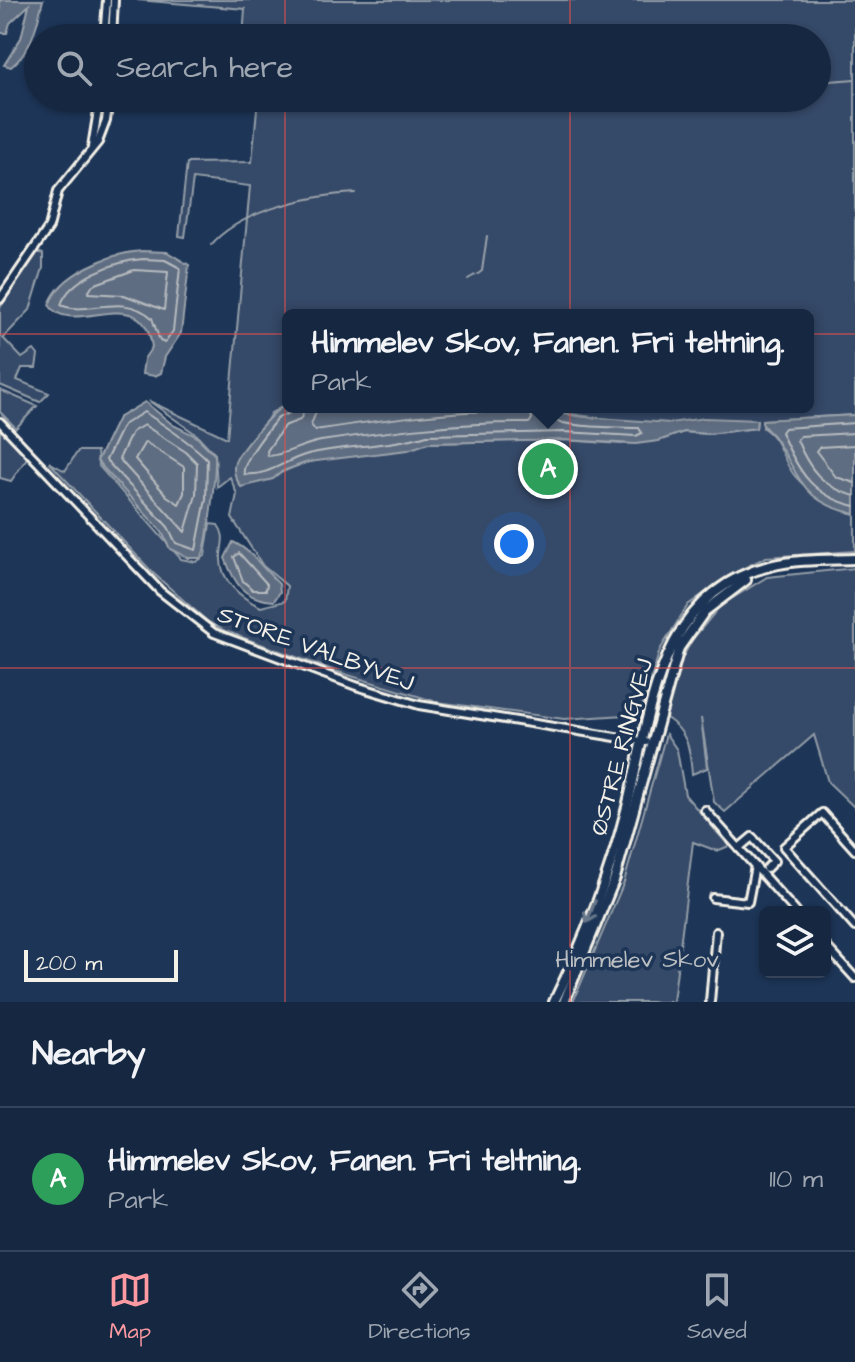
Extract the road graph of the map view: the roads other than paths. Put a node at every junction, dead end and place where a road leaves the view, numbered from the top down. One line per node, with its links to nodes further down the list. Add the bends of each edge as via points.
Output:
1 (107, 0): 3 (street)
2 (114, 0): 4 (street)
3 (105, 24)
4 (113, 24)
5 (98, 112): 7 (street)
6 (106, 112): 7 (street)
7 (91, 151): 8 (street, via 58,191 49,227)
8 (0, 299)
9 (0, 422): 11 (street, STORE VALBYVEJ, via 160,591 214,633 419,705)
10 (855, 559): 11 (main road, ØSTRE RINGVEJ, via 792,562 728,591 691,627)
11 (648, 742): 25 (main road, ØSTRE RINGVEJ, one-way to 25, via 606,875); 26 (main road, ØSTRE RINGVEJ, via 615,878)
12 (705, 810): 13 (street)
13 (739, 848): 14 (street, via 752,837); 17 (street)
14 (762, 848): 16 (street); 18 (street, via 774,861)
15 (855, 850): 21 (street, via 822,813 784,847)
16 (754, 855)
17 (755, 866): 19 (street, via 748,902); 20 (street)
18 (766, 869)
19 (713, 898)
20 (791, 906)
21 (855, 927)
22 (716, 932): 27 (street)
23 (831, 952): 24 (street)
24 (855, 978)
25 (554, 1002)
26 (564, 1002)
27 (710, 1002)

